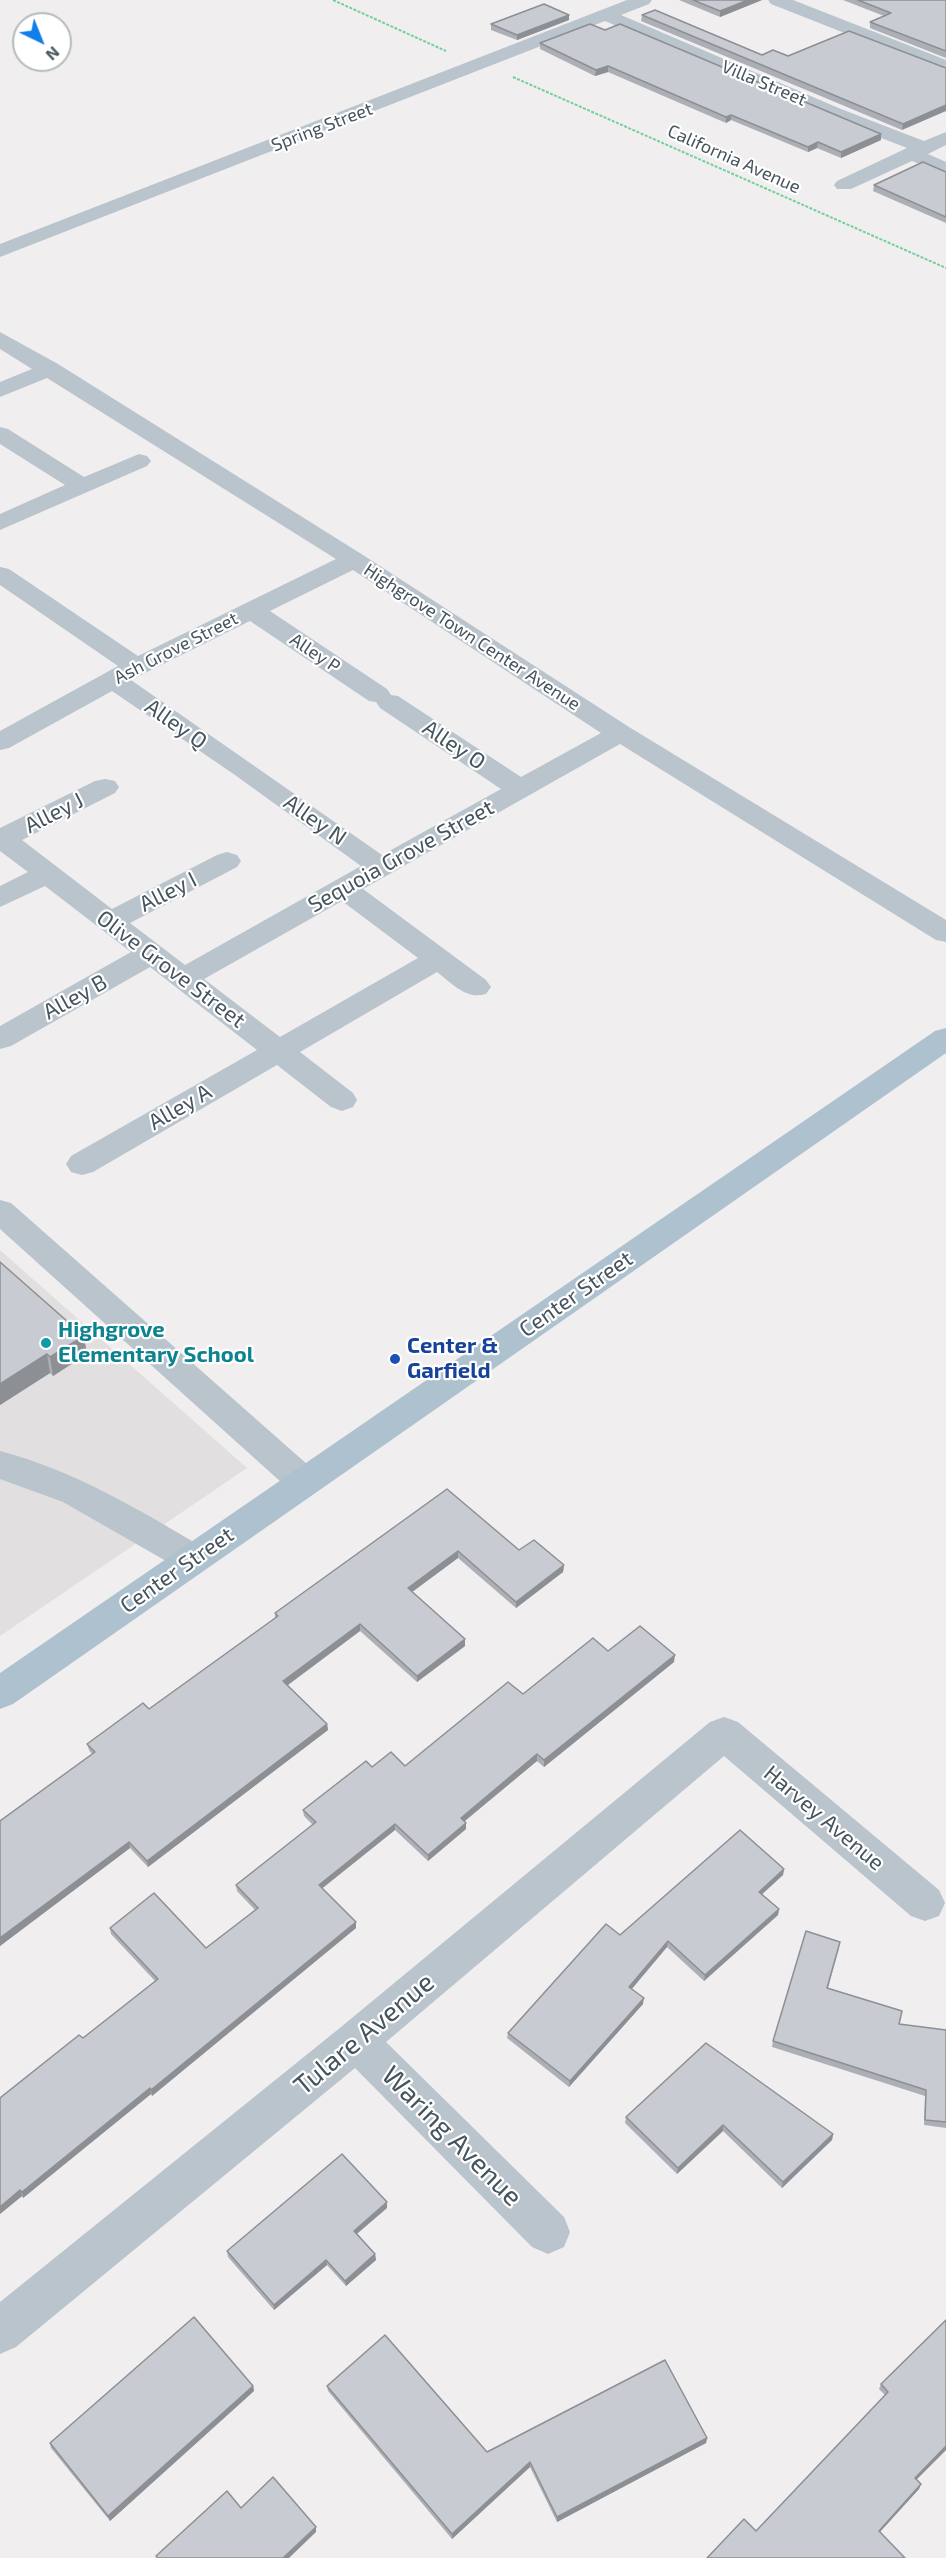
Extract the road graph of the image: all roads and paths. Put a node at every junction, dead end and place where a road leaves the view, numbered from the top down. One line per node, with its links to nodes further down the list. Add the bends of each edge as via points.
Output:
1 (333, 0): 5 (path)
2 (643, 0): 4 (street, Spring Street)
3 (777, 0): 6 (street)
4 (606, 15): 5 (street, Spring Street); 9 (street, Villa Street)
5 (479, 66): 12 (street, Spring Street)
6 (946, 68)
7 (510, 75): 13 (path, California Avenue)
8 (946, 138): 9 (street)
9 (918, 151): 10 (street, Villa Street); 11 (street)
10 (946, 169)
11 (844, 185)
12 (0, 251)
13 (946, 268)
14 (0, 339): 15 (street, Highgrove Town Center Avenue)
15 (50, 369): 16 (street); 21 (street, Highgrove Town Center Avenue)
16 (0, 390)
17 (0, 434): 19 (street)
18 (139, 461): 19 (street)
19 (83, 486): 20 (street)
20 (0, 523)
21 (354, 560): 23 (street, Ash Grove Street); 27 (street, Highgrove Town Center Avenue)
22 (0, 574): 24 (street)
23 (251, 610): 24 (street, Ash Grove Street); 26 (street, Alley P)
24 (136, 667): 25 (street, Ash Grove Street)
25 (113, 680): 28 (street, Ash Grove Street); 29 (street, Alley Q)
26 (383, 698): 31 (street, Alley O)
27 (620, 733): 31 (street, Sequoia Grove Street); 39 (street, Highgrove Town Center Avenue)
28 (0, 742)
29 (244, 771): 34 (street, Alley N)
30 (105, 787): 32 (street, Alley J)
31 (520, 789): 34 (street, Sequoia Grove Street)
32 (1, 838): 35 (street, Olive Grove Street)
33 (226, 861): 38 (street, Alley I)
34 (381, 867): 36 (street, Sequoia Grove Street)
35 (46, 874): 37 (street); 38 (street, Olive Grove Street)
36 (343, 888): 41 (street); 42 (street, Sequoia Grove Street)
37 (0, 898)
38 (109, 922): 40 (street, Olive Grove Street)
39 (946, 933)
40 (150, 954): 42 (street, Olive Grove Street); 45 (street, Alley B)
41 (438, 959): 43 (street); 46 (street, Alley A)
42 (182, 979): 46 (street, Olive Grove Street)
43 (476, 987)
44 (946, 1038): 51 (main road, Center Street)
45 (0, 1039)
46 (278, 1051): 47 (street, Olive Grove Street); 48 (street, Alley A)
47 (342, 1100)
48 (82, 1164)
49 (0, 1211): 51 (street)
50 (0, 1466): 52 (street, via 29,1471 68,1489)
51 (304, 1482): 52 (main road, Center Street)
52 (193, 1559): 53 (main road, Center Street)
53 (0, 1693)
54 (724, 1733): 55 (street, Harvey Avenue); 56 (street, Tulare Avenue)
55 (925, 1903)
56 (356, 2040): 57 (street, Waring Avenue); 58 (street, Tulare Avenue)
57 (548, 2232)
58 (0, 2331)

